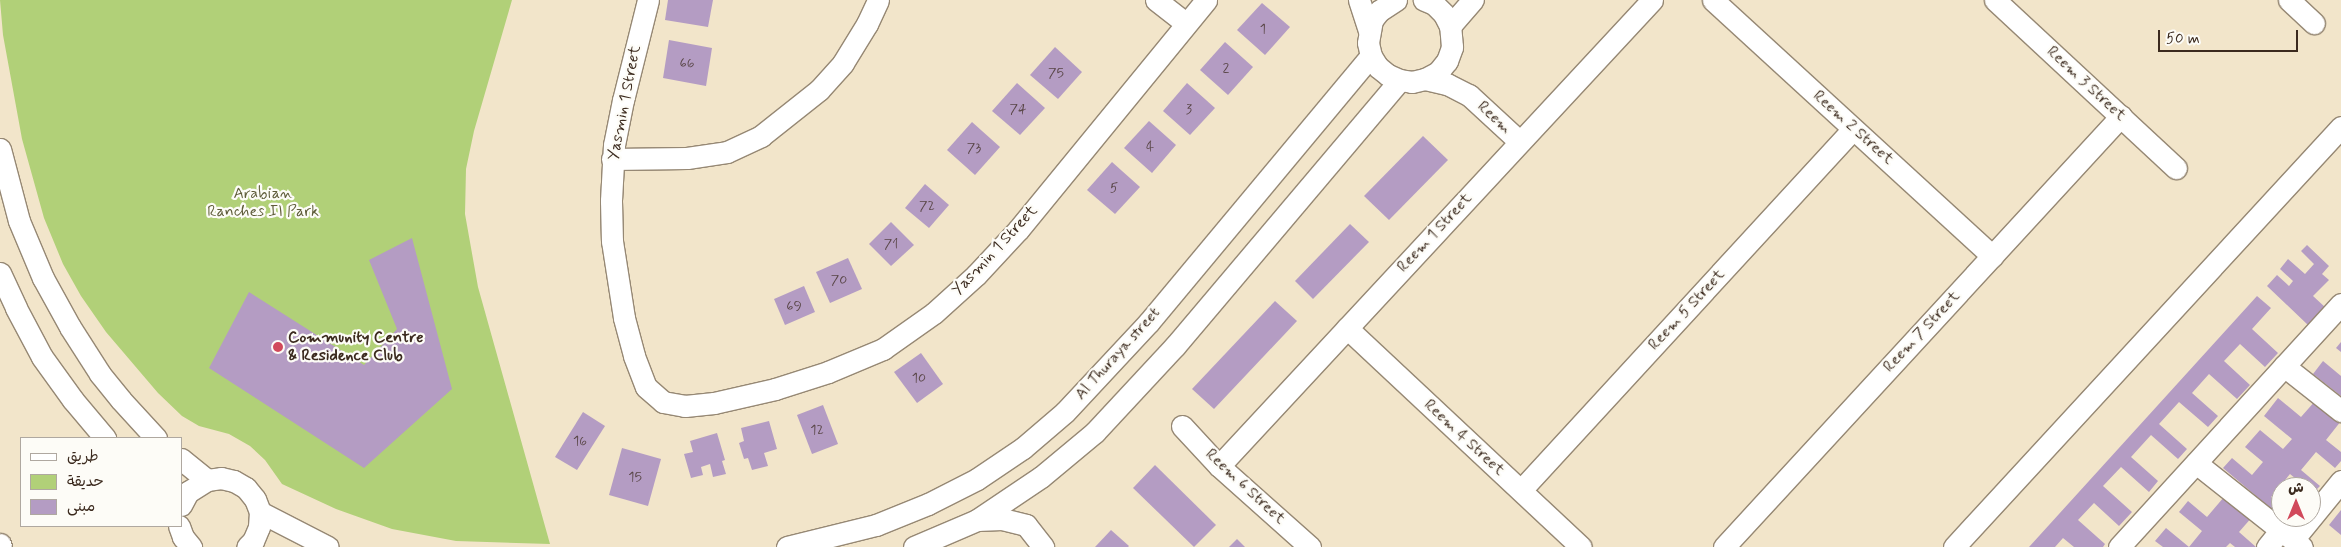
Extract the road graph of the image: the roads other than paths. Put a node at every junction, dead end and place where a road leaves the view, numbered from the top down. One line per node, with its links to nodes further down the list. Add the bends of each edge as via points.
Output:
1 (648, 0): 27 (street, Yasmin 1 Street, via 622,100)
2 (878, 0): 27 (street, via 843,62 819,90 762,136 727,152 703,156)
3 (1156, 0): 13 (street)
4 (1206, 0): 13 (street, Yasmin 1 Street)
5 (1359, 0): 16 (street)
6 (1396, 0): 16 (street, via 1379,11)
7 (1424, 0): 15 (street, via 1444,14)
8 (1473, 0): 15 (street)
9 (1652, 0): 25 (street, Reem 1 Street)
10 (1713, 0): 24 (street, Reem 2 Street)
11 (1995, 0): 22 (street, Reem 3 Street)
12 (2289, 0): 14 (street)
13 (1185, 23): 27 (street, Yasmin 1 Street, via 1018,230 934,313 883,349 828,372 775,390 714,403 692,414 665,416 653,411 636,388 634,356 612,241)
14 (2314, 23)
15 (1450, 26): 17 (street, Reem)
16 (1369, 30): 18 (street)
17 (1452, 47): 19 (street, via 1438,72); 21 (street, Reem, via 1457,72)
18 (1371, 56): 20 (street, via 1378,67); 56 (street, Al Thuraya street, via 1149,322 1065,412 1023,448 977,479 928,504 876,524)
19 (1425, 79): 20 (street, Reem); 21 (street, Reem)
20 (1400, 80): 41 (street, via 1175,346 1094,432)
21 (1469, 95): 25 (street, Reem)
22 (2121, 116): 28 (street, Reem 3 Street); 29 (street, Reem 7 Street)
23 (2341, 127): 62 (street)
24 (1853, 128): 29 (street, Reem 2 Street); 44 (street, Reem 5 Street)
25 (1520, 142): 32 (street, Reem 1 Street)
26 (0, 149): 37 (street, via 20,221 43,278 70,328 110,387)
27 (612, 159)
28 (2176, 168)
29 (1992, 256): 61 (street, Reem 7 Street)
30 (0, 273): 36 (street, via 42,357)
31 (2341, 304): 33 (street)
32 (1347, 328): 40 (street, Reem 1 Street); 44 (street, Reem 4 Street)
33 (2284, 366): 34 (street); 39 (street)
34 (2341, 411)
35 (1182, 426): 40 (street, Reem 6 Street)
36 (104, 437)
37 (155, 437)
38 (182, 460): 42 (street)
39 (2196, 463): 51 (street); 63 (street)
40 (1219, 466): 59 (street, Reem 6 Street)
41 (1042, 477): 47 (street); 48 (street, via 1030,500)
42 (207, 480): 45 (street, via 188,492); 46 (street, via 221,478 246,488)
43 (2341, 481): 51 (street)
44 (1520, 490): 60 (street, Reem 4 Street)
45 (182, 503)
46 (260, 512): 54 (street, via 259,527); 55 (street)
47 (977, 520): 48 (street, via 1002,519); 57 (street)
48 (1026, 525): 58 (street)
49 (180, 527): 52 (street)
50 (180, 527): 53 (street)
51 (2292, 539): 64 (street)
52 (175, 547)
53 (191, 547)
54 (247, 547)
55 (328, 547)
56 (787, 547)
57 (914, 547)
58 (1042, 547)
59 (1310, 547)
60 (1581, 547)
61 (1724, 547)
62 (1954, 547)
63 (2119, 547)
64 (2267, 547)

